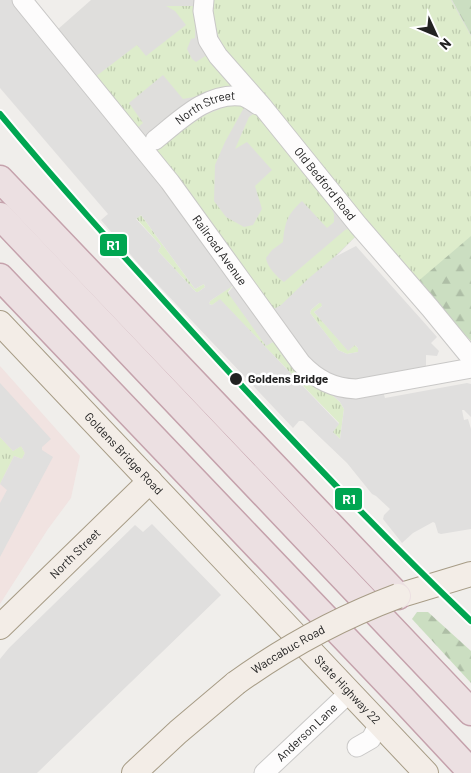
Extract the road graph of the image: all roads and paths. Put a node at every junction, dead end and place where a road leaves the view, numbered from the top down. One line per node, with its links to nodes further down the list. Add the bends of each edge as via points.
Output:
1 (22, 0): 10 (street, Railroad Avenue, via 160,169 310,373 334,386 356,388)
2 (204, 0): 3 (street, Old Bedford Road, via 208,40)
3 (262, 106): 4 (street, North Street, via 242,96 208,101); 9 (street, Old Bedford Road)
4 (155, 140)
5 (0, 179): 14 (highway)
6 (0, 216): 17 (highway)
7 (0, 276): 20 (highway)
8 (0, 323): 11 (main road, Goldens Bridge Road)
9 (471, 358)
10 (471, 368)
11 (150, 481): 13 (main road, Goldens Bridge Road); 15 (main road, North Street)
12 (471, 574): 14 (main road, Waccabuc Road)
13 (248, 585): 16 (main road, State Highway 22)
14 (398, 596): 21 (main road, Waccabuc Road, bridge, via 327,626 292,645 236,683)
15 (0, 627)
16 (350, 692): 18 (main road, State Highway 22); 22 (street, Anderson Lane)
17 (471, 712)
18 (379, 724): 19 (street, via 371,739); 23 (main road, State Highway 22)
19 (357, 747)
20 (471, 772)
21 (134, 773)
22 (264, 773)
23 (426, 773)

